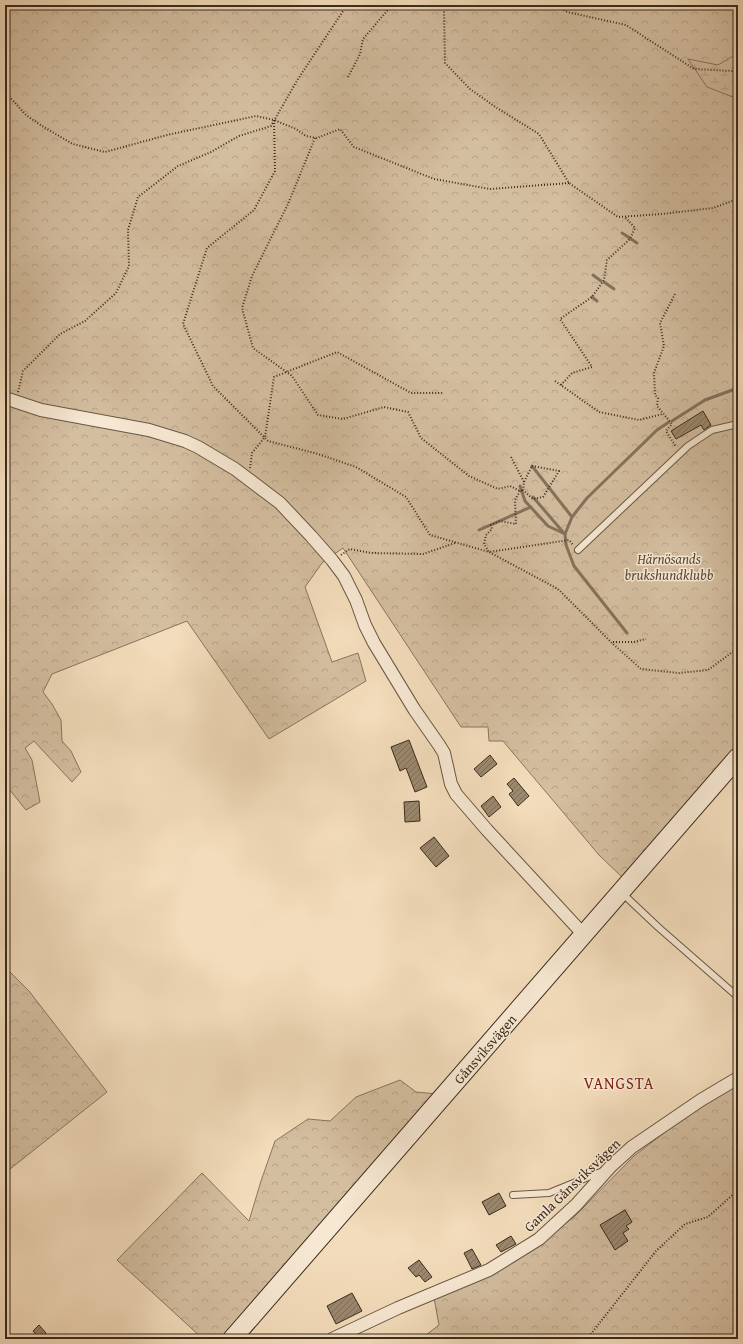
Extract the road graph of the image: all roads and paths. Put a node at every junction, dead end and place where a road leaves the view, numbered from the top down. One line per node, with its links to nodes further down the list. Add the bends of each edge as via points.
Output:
1 (347, 5): 8 (path)
2 (392, 5): 6 (path, via 363,38 360,54)
3 (439, 5): 10 (path, via 444,9 445,63 470,89 539,134)
4 (556, 5): 5 (path, via 567,12 626,26 694,69 732,71)
5 (738, 62)
6 (348, 77)
7 (5, 92): 8 (path, via 26,116 54,133 73,144 105,152 167,135 256,116)
8 (274, 120): 9 (path); 18 (path, via 271,126 239,136 211,152 178,166 138,197 128,230 129,266 116,293 85,322 60,334 23,371); 21 (path, via 275,171 254,210 206,248 183,324 212,386)
9 (315, 138): 10 (path, via 340,129 354,147 434,179 490,189); 14 (path, via 288,204 252,276 242,308 252,348)
10 (569, 183): 12 (path, via 618,217)
11 (738, 199): 12 (path, via 713,208)
12 (625, 217): 16 (path, via 635,228 630,238 607,260 604,280 592,297 560,319 592,367 572,374)
13 (675, 294): 19 (path, via 660,323 664,346 654,373 657,406)
14 (287, 372): 17 (path, via 336,352 411,393); 21 (path, via 274,377); 26 (path, via 318,415 343,419 384,406 408,412 421,438 468,476 498,489 510,486)
15 (555, 381): 16 (path)
16 (560, 385): 19 (path, via 600,412 638,420)
17 (444, 394)
18 (10, 400): 24 (street, via 41,410 169,436 198,447)
19 (663, 414): 22 (path, via 672,424 666,432)
20 (738, 424): 22 (lane, via 712,430)
21 (265, 438): 24 (path, via 252,453); 28 (path, via 356,467 406,497 430,535)
22 (680, 453): 29 (lane)
23 (511, 457): 25 (path)
24 (249, 479): 31 (street, via 280,503)
25 (524, 482): 26 (path); 26 (path, via 533,467 559,471 543,497 535,499)
26 (522, 490): 30 (path, via 515,500 516,524 500,521 491,525 492,529 486,534 484,544)
27 (569, 540): 30 (path)
28 (456, 543): 30 (path); 31 (path, via 423,554 371,554 350,549)
29 (578, 550)
30 (489, 552): 33 (path, via 558,589)
31 (332, 560): 37 (street, via 344,576 374,643 444,753 456,794)
32 (646, 639): 33 (path)
33 (612, 642): 34 (path, via 641,669 679,673 708,670)
34 (738, 648)
35 (738, 757): 36 (main road, Gånsviksvägen)
36 (621, 892): 37 (main road, Gånsviksvägen); 38 (lane)
37 (584, 935): 43 (main road, Gånsviksvägen)
38 (738, 997)
39 (738, 1078): 40 (street, Gamla Gånsviksvägen, via 632,1147)
40 (608, 1168): 42 (lane, via 549,1193); 44 (street, Gamla Gånsviksvägen, via 560,1222 512,1257 489,1270)
41 (738, 1190): 45 (path, via 708,1217 685,1224 656,1251)
42 (513, 1195)
43 (232, 1339)
44 (332, 1339)
45 (587, 1339)

